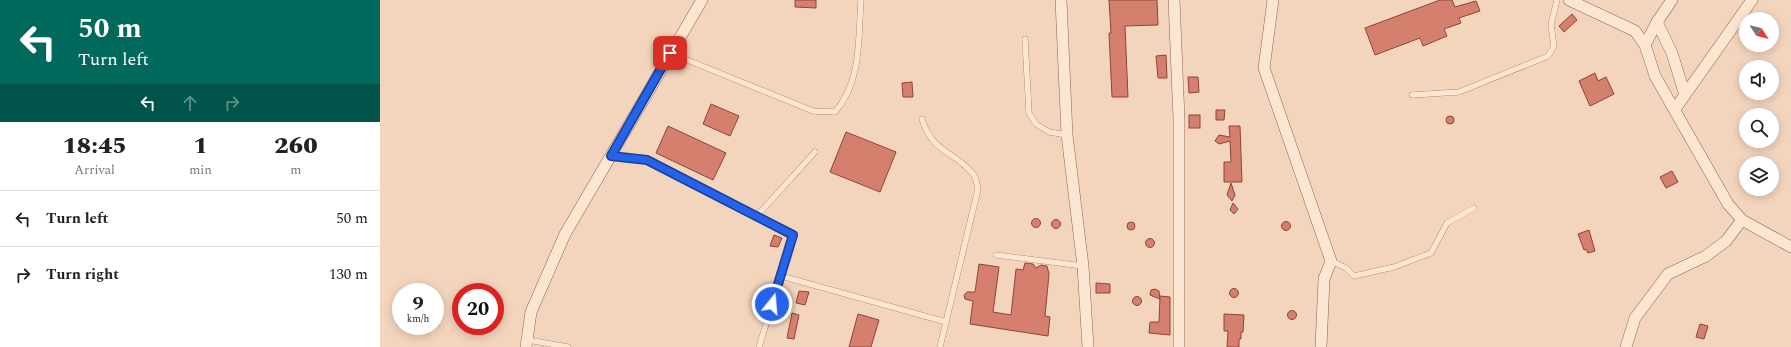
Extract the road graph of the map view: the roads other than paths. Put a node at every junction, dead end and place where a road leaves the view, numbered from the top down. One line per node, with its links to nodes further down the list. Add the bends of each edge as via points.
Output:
1 (702, 0): 13 (street)
2 (861, 0): 13 (lane, via 855,74 845,101 835,112 813,111)
3 (1061, 0): 18 (street)
4 (1174, 0): 35 (street, via 1179,119)
5 (1273, 0): 26 (street, via 1264,68)
6 (1557, 0): 14 (lane, via 1552,17 1554,46 1548,56 1459,92)
7 (1569, 0): 12 (street, via 1635,31)
8 (1672, 0): 10 (street)
9 (1752, 0): 15 (street)
10 (1657, 22): 12 (street); 15 (street, via 1672,53)
11 (1025, 39): 18 (lane, via 1029,113 1036,124 1049,132)
12 (1645, 45): 16 (street, via 1655,76)
13 (670, 53): 20 (street)
14 (1412, 95)
15 (1685, 95): 16 (street)
16 (1675, 109): 23 (street, via 1728,204)
17 (922, 120): 29 (lane, via 926,133 937,146 975,176 978,189)
18 (1067, 135): 27 (street)
19 (815, 152): 22 (lane)
20 (611, 156): 22 (lane, via 647,160); 30 (street, via 565,234 555,256 531,312)
21 (1474, 208): 26 (lane, via 1447,223 1430,253 1394,267 1354,276 1346,268)
22 (756, 217): 28 (lane, via 793,235)
23 (1742, 220): 24 (street); 37 (street, via 1726,241 1706,256 1668,274 1635,318)
24 (1791, 247)
25 (996, 255): 27 (lane)
26 (1331, 261): 36 (street, via 1324,279)
27 (1083, 266): 34 (street)
28 (781, 276): 29 (lane); 32 (lane)
29 (946, 322): 33 (lane)
30 (527, 344): 31 (lane)
31 (568, 347)
32 (759, 347)
33 (940, 347)
34 (1088, 347)
35 (1179, 347)
36 (1320, 347)
37 (1626, 347)

